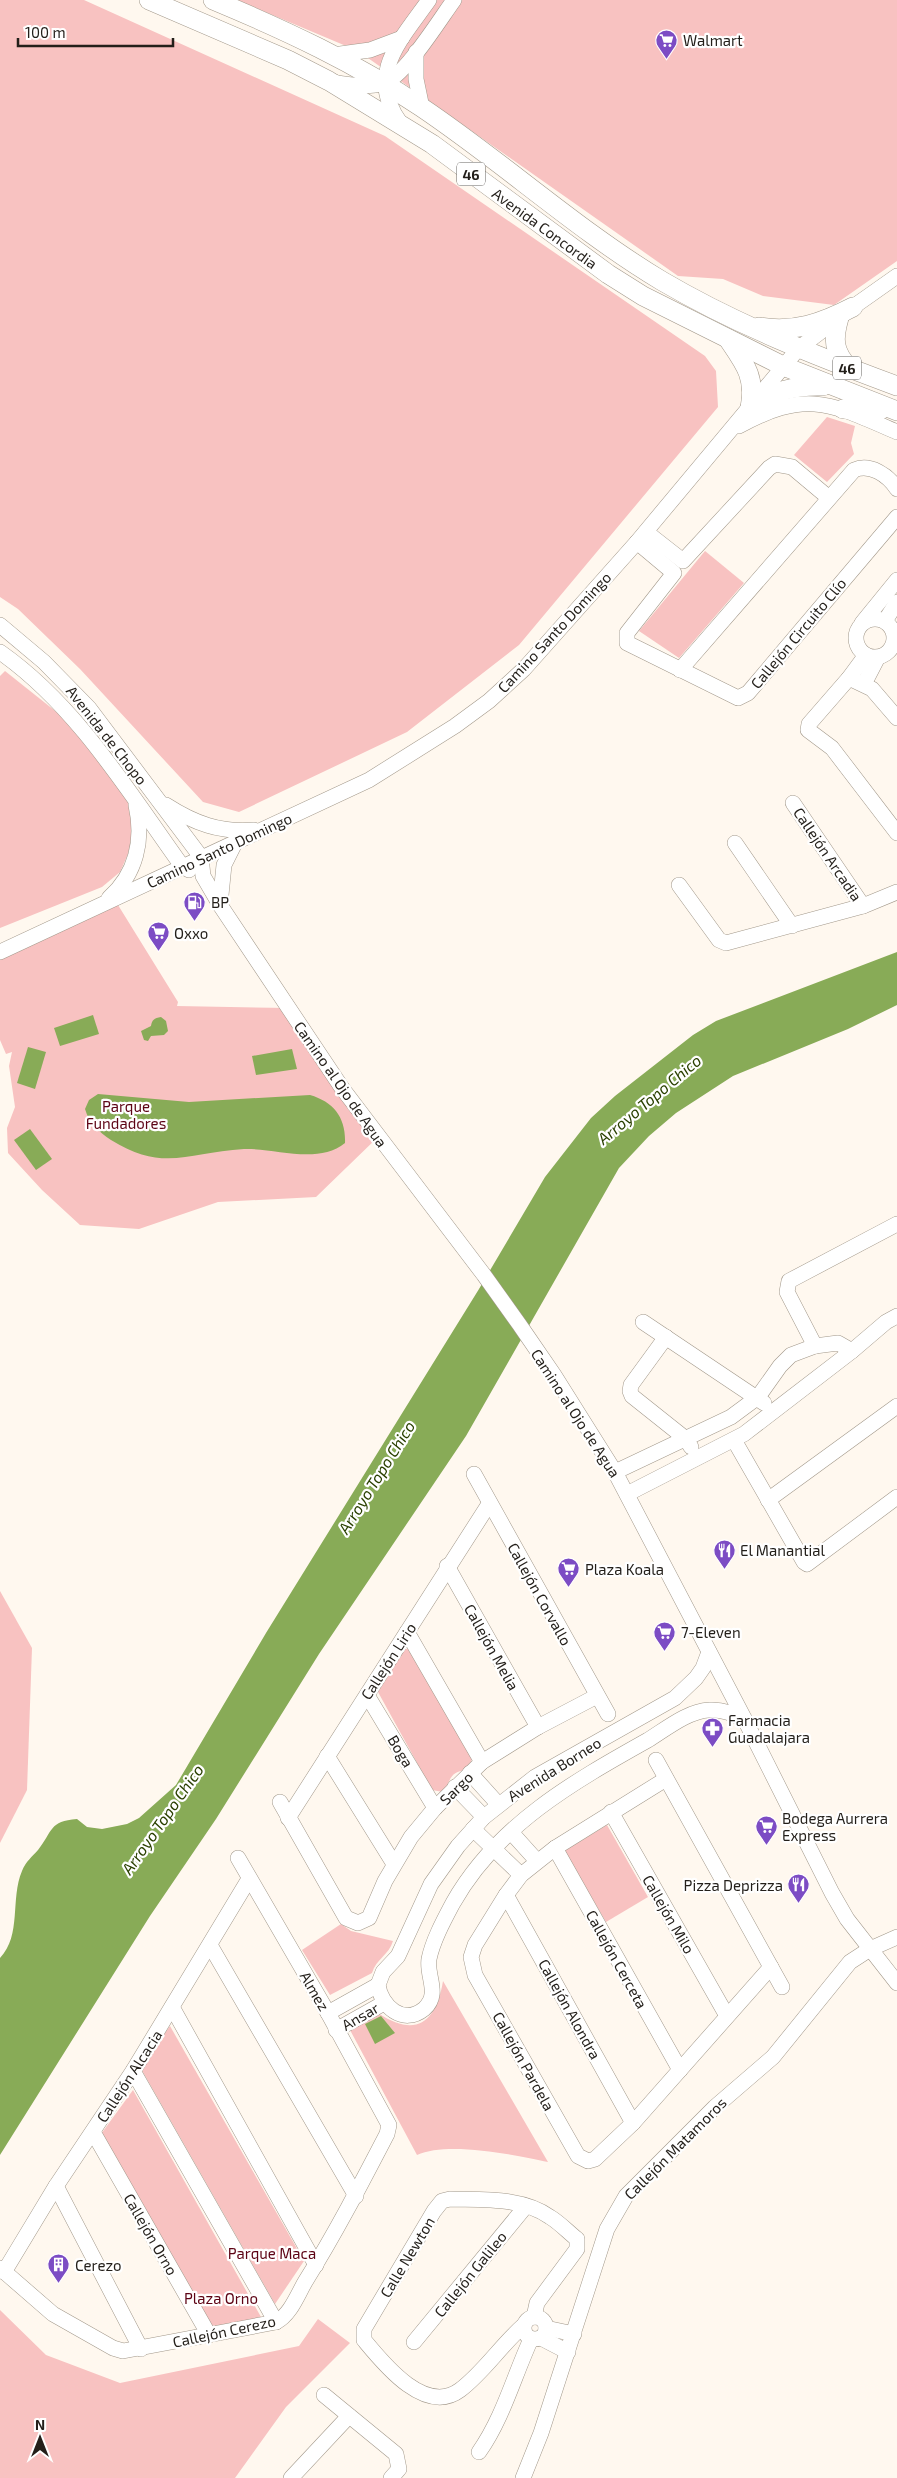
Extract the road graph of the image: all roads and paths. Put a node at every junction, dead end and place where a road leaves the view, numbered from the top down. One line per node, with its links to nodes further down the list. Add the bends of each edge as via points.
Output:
1 (149, 0): 8 (main road, Avenida Concordia / 46)
2 (213, 0): 7 (main road, Avenida Concordia / 46)
3 (429, 0): 5 (street)
4 (454, 0): 6 (street)
5 (402, 38): 7 (street, via 370,50); 9 (street)
6 (416, 52): 9 (street, via 401,71); 10 (street, via 416,79)
7 (333, 55): 9 (main road, Avenida Concordia / 46)
8 (330, 81): 9 (street, via 365,85); 11 (main road, Avenida Concordia / 46)
9 (384, 83): 10 (main road, Avenida Concordia / 46); 11 (street, via 390,110)
10 (422, 108): 14 (main road, Avenida Concordia / 46, via 614,250 662,281)
11 (401, 124): 15 (main road, Avenida Concordia / 46, via 608,274)
12 (897, 276): 13 (street, Camino Santo Domingo)
13 (846, 312): 14 (main road, via 821,323 792,329 768,329); 17 (street, Camino Santo Domingo); 18 (main road, via 834,344 840,359)
14 (738, 322): 17 (main road, Avenida Concordia / 46)
15 (706, 328): 16 (main road, Avenida Concordia / 46); 17 (main road, via 732,334)
16 (728, 338): 17 (main road, Avenida Concordia / 46); 21 (main road, via 750,375 753,392)
17 (791, 357): 18 (main road, Avenida Concordia / 46); 19 (main road, via 862,381); 20 (main road, Avenida Concordia / 46); 21 (street, Camino Santo Domingo)
18 (849, 368): 19 (main road, Avenida Concordia / 46)
19 (889, 383)
20 (836, 386): 21 (main road, via 788,388 771,394); 23 (main road, Avenida Concordia / 46)
21 (750, 408): 24 (street, Camino Santo Domingo)
22 (843, 409): 23 (main road); 24 (street, via 793,404 763,413); 25 (street)
23 (895, 410)
24 (729, 432): 29 (street, Camino Santo Domingo)
25 (897, 432)
26 (897, 489): 27 (street, via 879,472 859,468)
27 (829, 498): 29 (street, via 792,467 775,464 683,561); 38 (street)
28 (897, 517): 38 (street, Callejón Circuito Clío, via 745,695 732,696)
29 (641, 537): 38 (street, Callejón Circuito Clío, via 674,573 627,633 627,643); 45 (street, Camino Santo Domingo, via 551,640 489,701 369,780)
30 (897, 580): 32 (street)
31 (897, 602): 33 (street)
32 (862, 623): 33 (street, via 874,618); 37 (street, via 856,633 857,646)
33 (891, 624): 35 (street)
34 (0, 625): 43 (street, Avenida de Chopo, via 69,686)
35 (896, 643): 37 (street, via 889,650)
36 (0, 652): 42 (street, Avenida de Chopo, via 33,679 78,725)
37 (872, 656): 39 (street); 40 (street)
38 (680, 670)
39 (849, 678): 40 (street); 46 (street, via 809,724 808,730 832,748)
40 (864, 684): 41 (street)
41 (897, 718)
42 (134, 799): 50 (street, Avenida de Chopo); 54 (street, via 140,827 138,852 126,878)
43 (157, 799): 45 (street, via 214,829); 49 (street, Avenida de Chopo)
44 (793, 803): 56 (street, Callejón Arcadia)
45 (266, 829): 47 (street, Camino Santo Domingo)
46 (897, 833)
47 (236, 841): 49 (street, Camino Santo Domingo); 55 (street, via 224,865)
48 (735, 843): 57 (street)
49 (201, 857): 50 (street, Camino Santo Domingo); 51 (street, Camino al Ojo de Agua)
50 (182, 866): 51 (street); 54 (street, Camino Santo Domingo)
51 (203, 876): 55 (street, Camino al Ojo de Agua)
52 (679, 885): 57 (street, via 723,942)
53 (897, 892): 56 (street)
54 (100, 905): 58 (street, Camino Santo Domingo)
55 (220, 905): 71 (street, Camino al Ojo de Agua, via 342,1088 519,1324)
56 (863, 906): 57 (street)
57 (792, 926)
58 (0, 952)
59 (897, 1224): 63 (street, via 789,1281 787,1292)
60 (897, 1316): 64 (street)
61 (643, 1322): 62 (street)
62 (666, 1337): 65 (street); 68 (street, via 630,1391)
63 (815, 1346): 64 (street, via 838,1343); 65 (street, via 791,1355)
64 (852, 1351): 67 (street)
65 (758, 1397): 67 (street); 68 (street, via 721,1423)
66 (897, 1406): 75 (street)
67 (773, 1411): 69 (street)
68 (686, 1439): 70 (street); 71 (street)
69 (734, 1440): 70 (street); 75 (street)
70 (698, 1458): 73 (street)
71 (615, 1472): 73 (street, Camino al Ojo de Agua)
72 (474, 1474): 76 (street, Callejón Corvallo)
73 (627, 1494): 79 (street, Camino al Ojo de Agua)
74 (897, 1497): 75 (street, via 807,1564)
75 (768, 1500)
76 (489, 1504): 77 (street, Callejón Lirio); 81 (street, Callejón Corvallo)
77 (447, 1566): 78 (street, Callejón Lirio); 86 (street, Callejón Melia)
78 (407, 1632): 80 (street, Callejón Lirio); 89 (street)
79 (709, 1652): 82 (street, Avenida Borneo, via 696,1678); 85 (street, Camino al Ojo de Agua)
80 (367, 1694): 87 (street, Callejón Lirio); 95 (street, Boga)
81 (597, 1696): 83 (street, Callejón Corvallo); 86 (street, Sargo)
82 (675, 1698): 84 (street); 94 (street, Avenida Borneo, via 535,1776)
83 (608, 1714)
84 (686, 1718): 85 (street, Avenida Borneo, via 709,1710 729,1712); 100 (street, Avenida Borneo, via 543,1802)
85 (745, 1720): 111 (street, Camino al Ojo de Agua, via 832,1893)
86 (538, 1727): 89 (street, Sargo)
87 (327, 1756): 98 (street, Callejón Lirio); 105 (street)
88 (656, 1760): 91 (street)
89 (482, 1762): 90 (street, Sargo)
90 (470, 1773): 92 (street, Sargo); 94 (street)
91 (666, 1779): 96 (street, Callejón Pardela); 112 (street)
92 (455, 1787): 95 (street, Sargo); 97 (street)
93 (280, 1802): 98 (street)
94 (498, 1804): 97 (street, Avenida Borneo)
95 (435, 1808): 105 (street, Sargo)
96 (611, 1812): 101 (street, Callejón Pardela); 119 (street, Callejón Milo)
97 (484, 1817): 99 (street, Avenida Borneo)
98 (288, 1818): 105 (street, Sargo, via 346,1918 358,1923 369,1918)
99 (473, 1829): 102 (street); 114 (street, Avenida Borneo, via 431,1884 398,1956 383,1972)
100 (511, 1832): 102 (street, Avenida Borneo); 104 (street)
101 (555, 1848): 104 (street, Callejón Pardela); 121 (street, Callejón Cerceta)
102 (493, 1850): 106 (street); 116 (street, Avenida Borneo, via 462,1888 436,1938 430,1957 433,1993 428,2004 410,2015 395,2013)
103 (238, 1858): 107 (street, Almez)
104 (537, 1861): 106 (street, Callejón Pardela)
105 (394, 1864)
106 (522, 1876): 108 (street, Callejón Pardela)
107 (250, 1879): 110 (street, Callejón Alcacia); 118 (street, Almez)
108 (506, 1895): 123 (street, Callejón Alondra); 123 (street, Callejón Pardela, via 475,1945 471,1958 475,1975 578,2156 588,2161 595,2159)
109 (897, 1938): 111 (street, Callejón Matamoros)
110 (210, 1945): 117 (street, Callejón Alcacia); 127 (street)
111 (870, 1949): 113 (street, Camino al Ojo de Agua); 133 (street, Callejón Matamoros, via 850,1962 773,2057 715,2107 626,2196 607,2230)
112 (771, 1967): 115 (street); 119 (street, Callejón Pardela)
113 (897, 1982)
114 (378, 1985): 116 (street); 118 (street, Ansar)
115 (782, 1987)
116 (384, 2003): 120 (street, Ansar)
117 (172, 2007): 122 (street, Callejón Alcacia); 129 (street)
118 (328, 2013): 120 (street, Almez)
119 (727, 2016): 121 (street, Callejón Pardela)
120 (336, 2030): 124 (street, Almez)
121 (680, 2070): 123 (street, Callejón Pardela)
122 (133, 2071): 125 (street, Callejón Alcacia); 131 (street)
123 (634, 2123)
124 (389, 2125): 127 (street, Callejón Cerezo)
125 (93, 2132): 126 (street, Callejón Alcacia); 134 (street, Callejón Orno)
126 (56, 2186): 130 (street, Callejón Alcacia); 136 (street)
127 (356, 2196): 129 (street, Callejón Cerezo)
128 (526, 2206): 132 (street, Calle Newton, via 550,2216 579,2242 537,2303); 132 (street, Calle Newton, via 503,2201 442,2201 363,2334 364,2340 393,2374 417,2390 441,2396 458,2392 506,2340); 135 (street, Callejón Galileo)
129 (316, 2265): 131 (street, Callejón Cerezo, via 285,2316)
130 (2, 2270): 136 (street, Callejón Cerezo, via 53,2314 113,2348 123,2351)
131 (276, 2322): 134 (street, Callejón Cerezo)
132 (535, 2329): 133 (street); 137 (street); 140 (street, via 513,2377 499,2419)
133 (574, 2334): 137 (street, Callejón Matamoros)
134 (209, 2335): 136 (street, Callejón Cerezo)
135 (414, 2342)
136 (141, 2348)
137 (568, 2352): 143 (street, Callejón Matamoros, via 542,2433)
138 (324, 2395): 139 (street)
139 (349, 2416): 141 (street); 142 (street, via 396,2454 399,2469)
140 (479, 2452)
141 (291, 2478)
142 (391, 2478)
143 (523, 2478)

